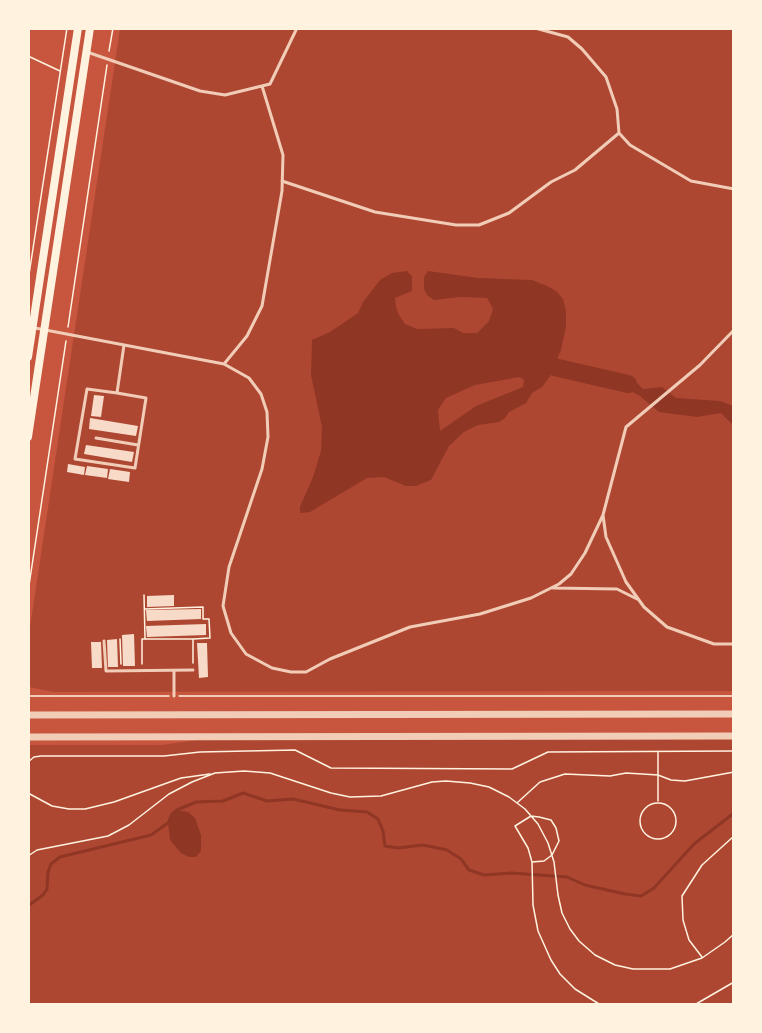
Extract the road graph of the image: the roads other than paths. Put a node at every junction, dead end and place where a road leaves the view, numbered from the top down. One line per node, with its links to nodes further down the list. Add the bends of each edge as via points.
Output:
1 (78, 28): 10 (main road)
2 (90, 28): 5 (main road)
3 (297, 28): 6 (lane, via 270,84)
4 (534, 28): 7 (lane, via 568,36 606,77 617,109)
5 (86, 52): 6 (lane, via 200,91 225,95); 11 (main road)
6 (262, 86): 8 (lane, via 283,155)
7 (618, 133): 8 (lane, via 575,170 551,182 509,213 479,225 375,213); 9 (lane, via 630,145 691,181)
8 (282, 181): 15 (lane, via 262,306 247,336)
9 (734, 189)
10 (33, 328): 11 (lane); 14 (main road)
11 (45, 330): 13 (lane); 17 (main road)
12 (734, 330): 20 (lane, via 700,365 626,427)
13 (124, 345): 15 (lane); 16 (lane)
14 (28, 357)
15 (224, 364): 21 (lane, via 249,378 261,394 267,412 268,438 262,469 229,567 223,606 231,633 246,654 272,668 306,672 410,627 480,614)
16 (117, 393): 19 (lane, via 146,398); 19 (lane, via 87,389 75,459 135,468)
17 (28, 437)
18 (96, 438): 19 (lane)
19 (138, 445)
20 (603, 515): 21 (lane, via 571,574); 22 (lane, via 606,537 626,582)
21 (551, 588): 22 (lane, via 617,589)
22 (639, 600): 24 (lane, via 667,627 714,644)
23 (104, 641): 25 (lane, via 105,670)
24 (734, 644)
25 (174, 670): 26 (lane); 27 (lane)
26 (193, 670)
27 (174, 696)
28 (734, 714): 29 (street)
29 (28, 715)
30 (734, 736): 31 (street)
31 (28, 737)

